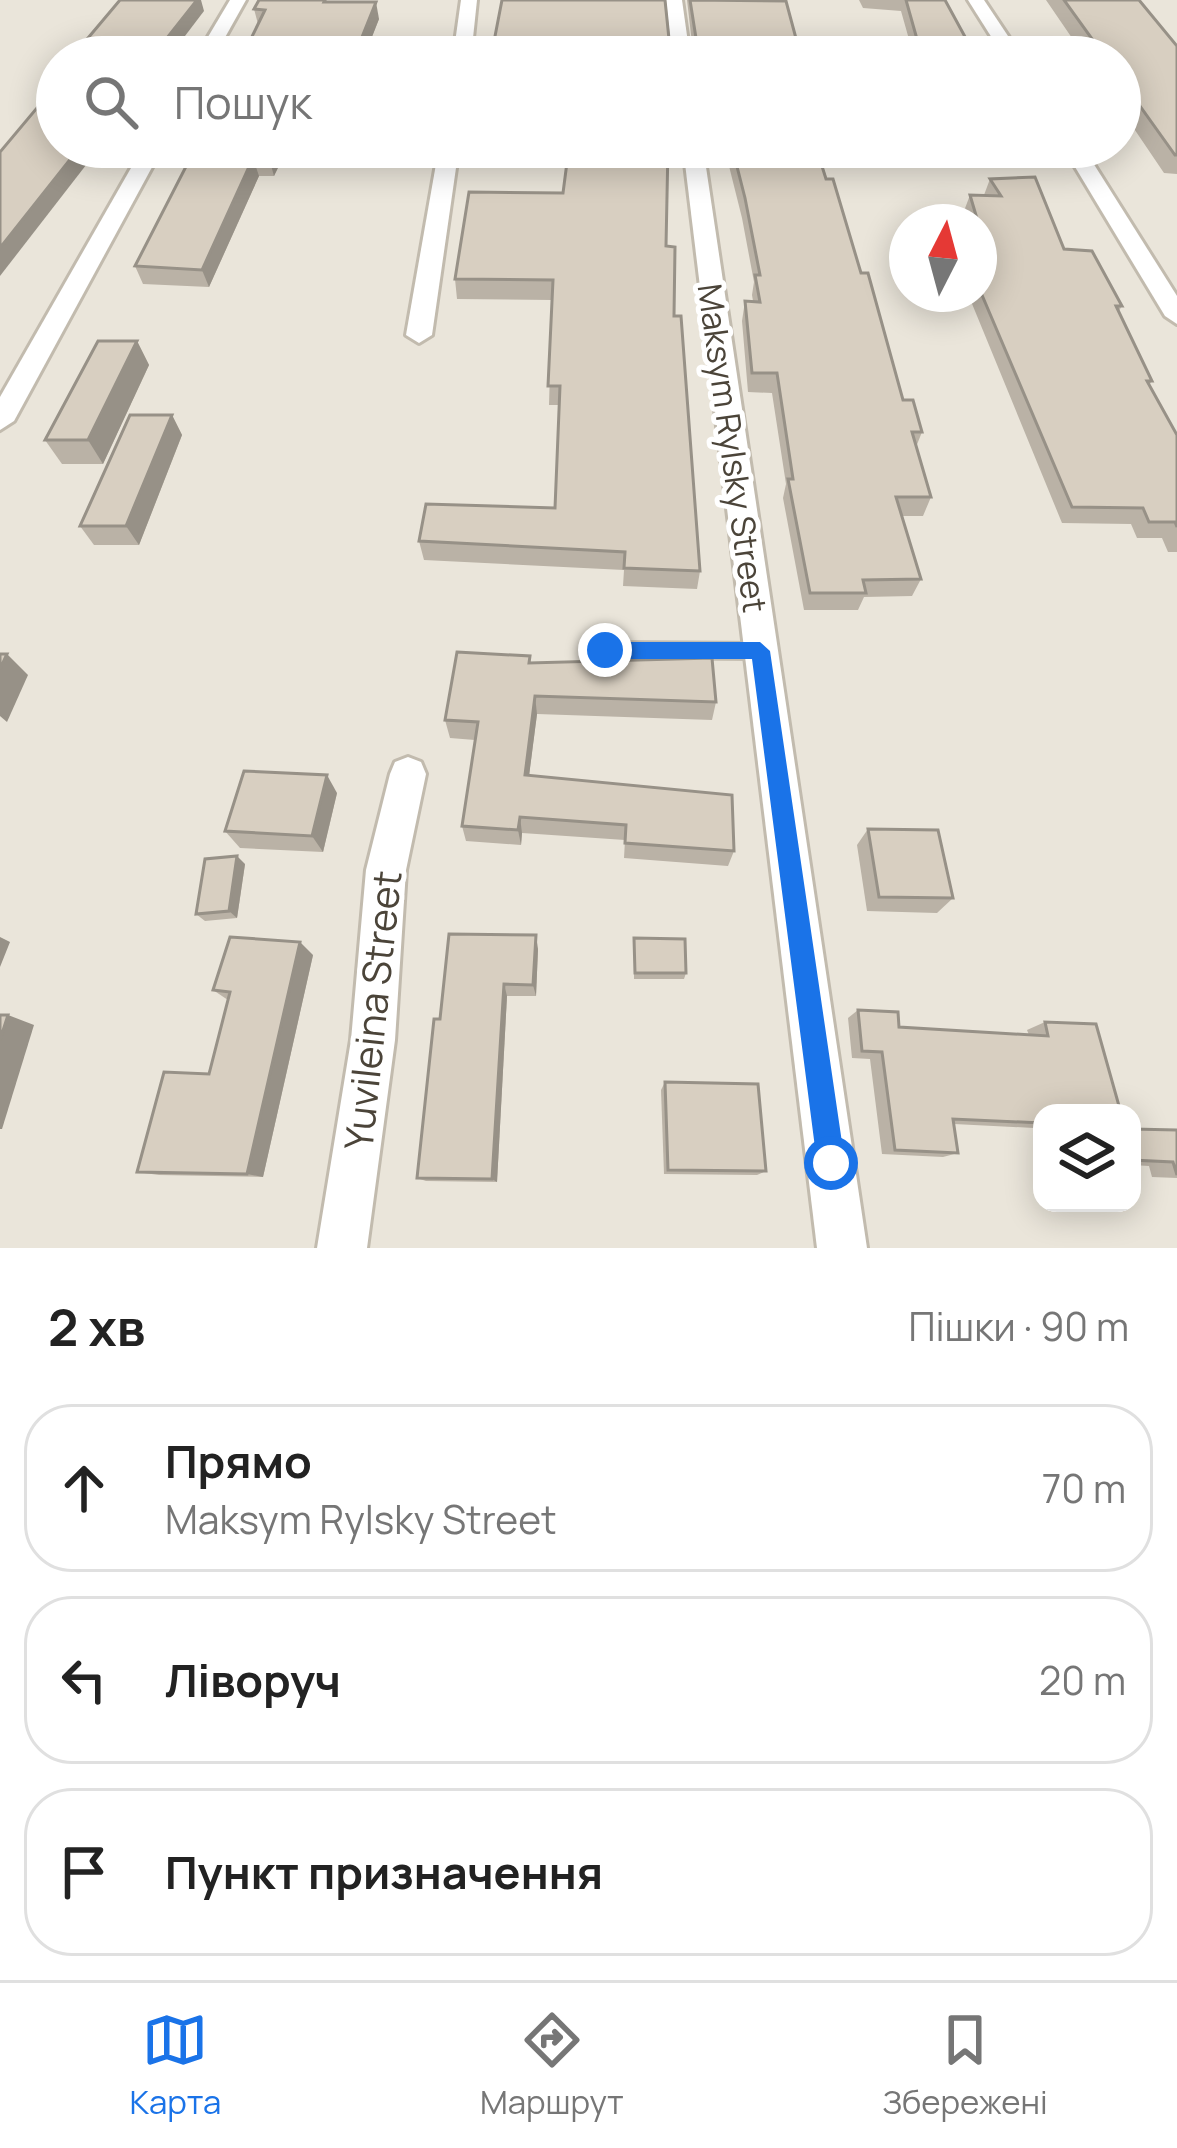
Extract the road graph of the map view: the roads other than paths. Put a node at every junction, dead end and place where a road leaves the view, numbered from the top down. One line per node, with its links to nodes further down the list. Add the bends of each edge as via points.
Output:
1 (238, 0): 5 (street)
2 (469, 0): 6 (street)
3 (674, 0): 7 (street)
4 (976, 0): 8 (street)
5 (217, 36)
6 (465, 36)
7 (678, 36)
8 (999, 36)
9 (141, 168): 15 (street)
10 (446, 168): 14 (street)
11 (696, 168): 17 (street, Maksym Rylsky Street)
12 (1086, 168): 13 (street)
13 (1177, 316)
14 (419, 335)
15 (0, 421)
16 (605, 650): 17 (lane)
17 (760, 651): 20 (street, Maksym Rylsky Street)
18 (408, 774): 19 (street, Yuvileina Street, via 386,870 373,1040)
19 (342, 1248)
20 (842, 1248)

